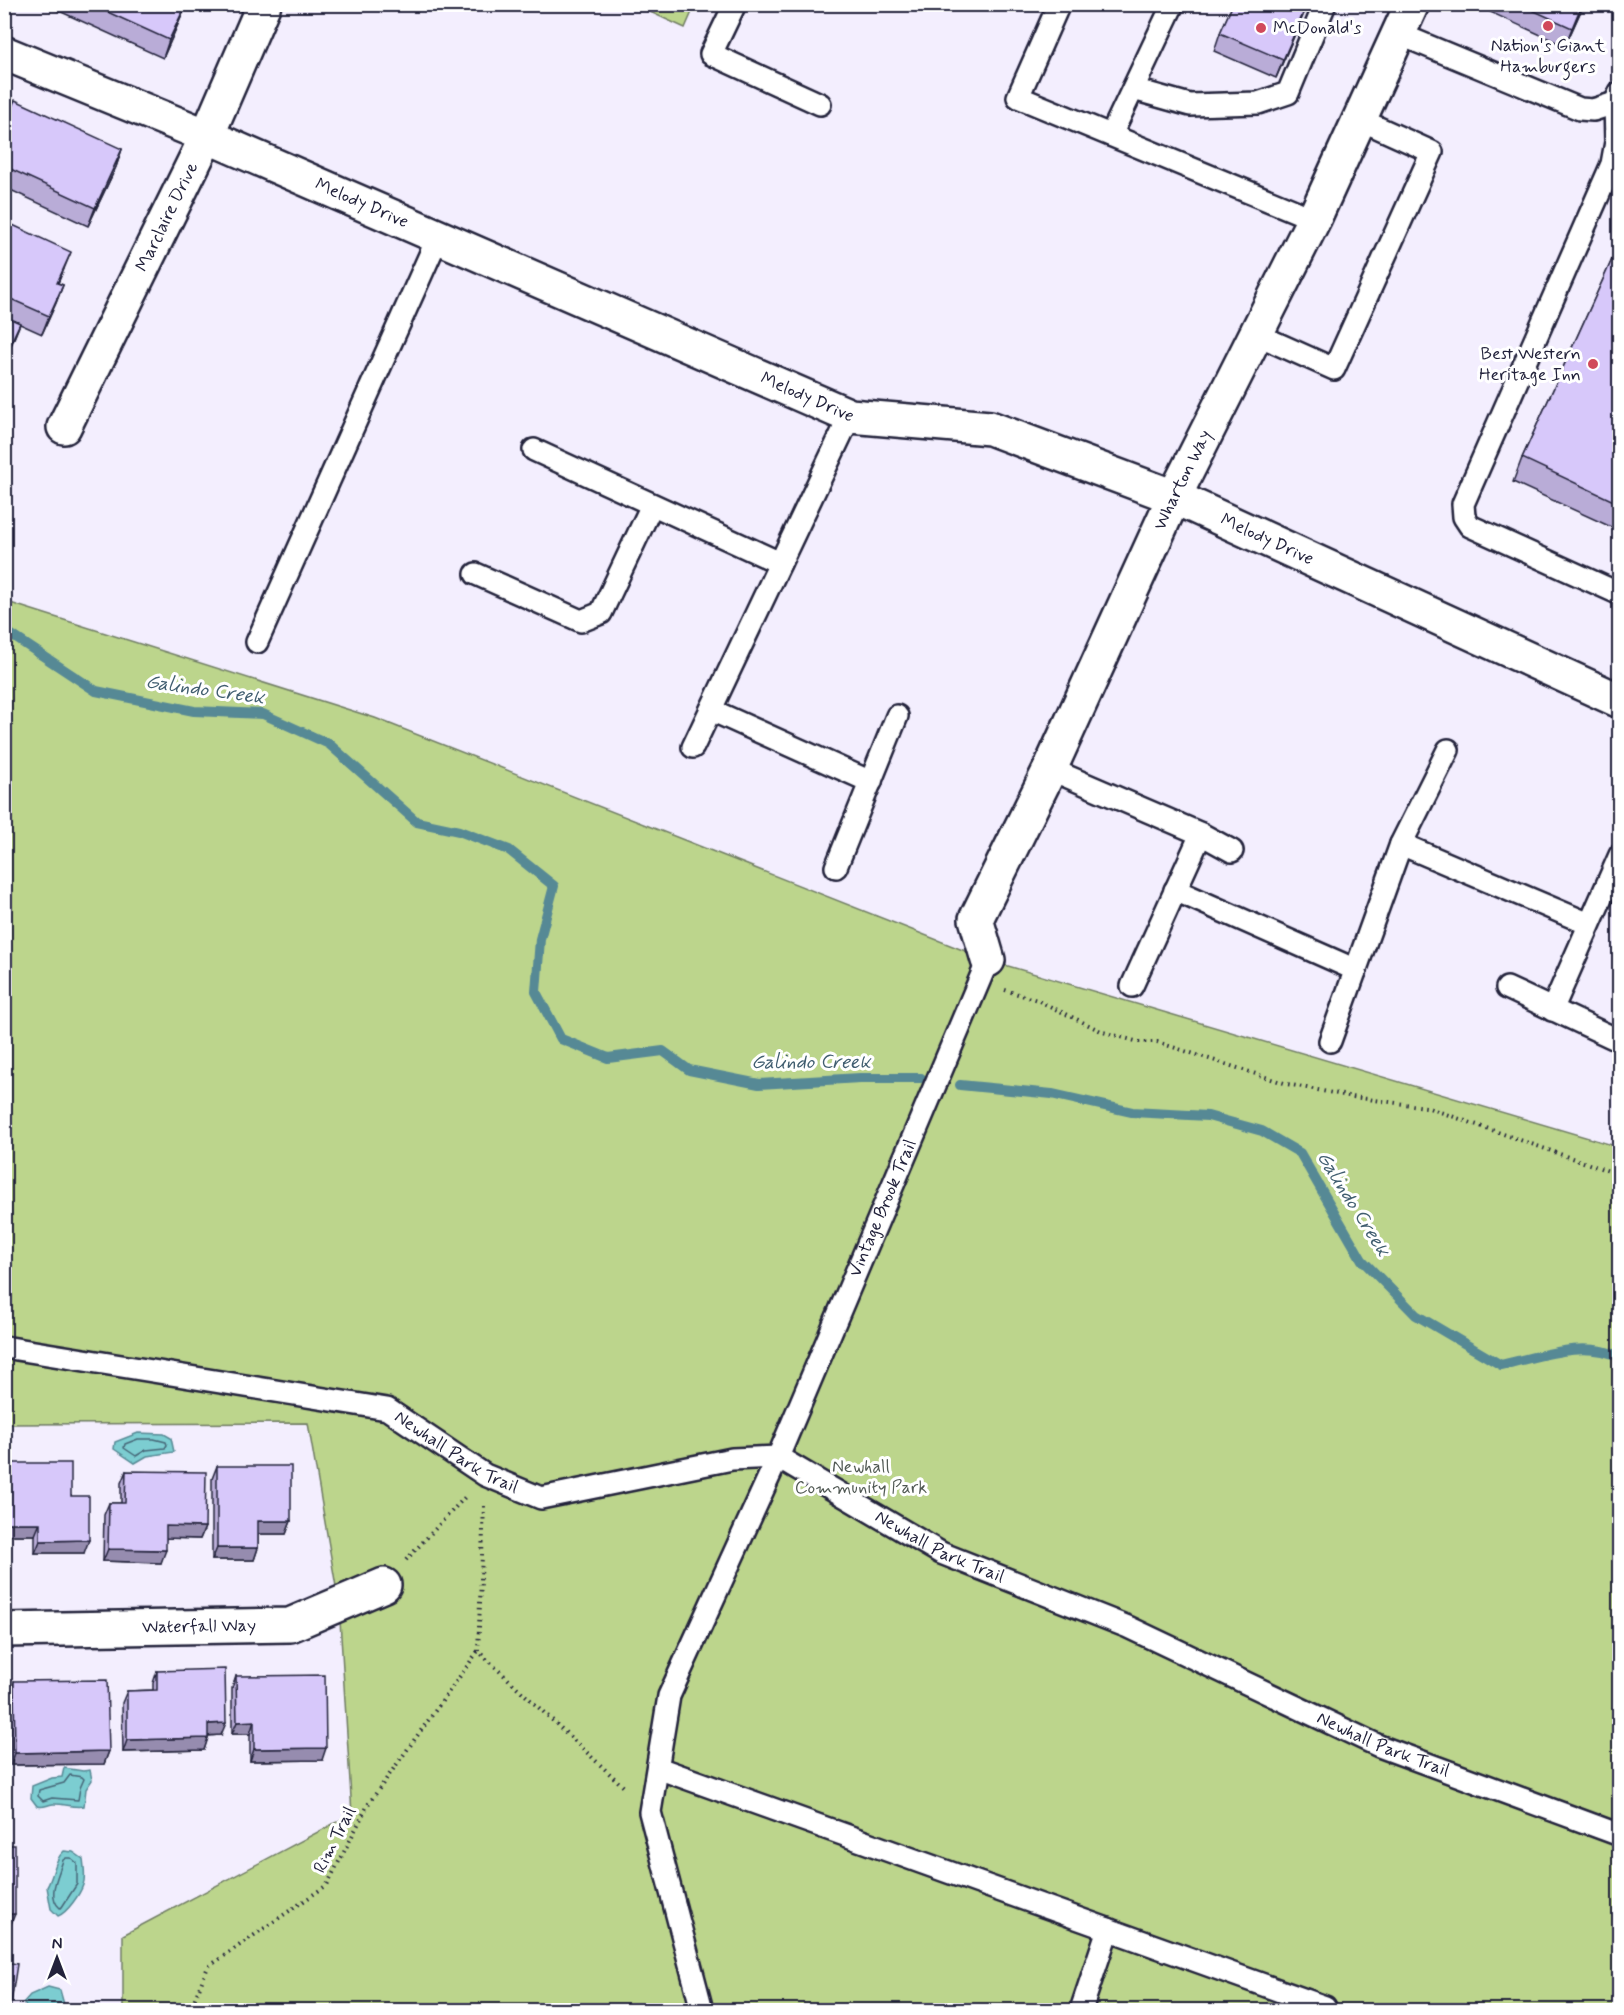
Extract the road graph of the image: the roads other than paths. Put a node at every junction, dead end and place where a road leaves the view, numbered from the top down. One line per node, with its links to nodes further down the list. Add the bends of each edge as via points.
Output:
1 (264, 4): 14 (street, Marclaire Drive)
2 (735, 4): 11 (lane, via 711,54)
3 (1059, 4): 13 (lane, via 1018,97)
4 (1173, 4): 9 (lane)
5 (1325, 4): 9 (lane, via 1288,93 1258,103 1190,105)
6 (1412, 4): 7 (street, Wharton Way)
7 (1399, 34): 10 (lane, via 1580,109 1593,110); 12 (street, Wharton Way)
8 (4, 53): 14 (street, Melody Drive)
9 (1133, 88): 13 (lane)
10 (1617, 97): 25 (lane, via 1612,164 1463,504 1470,526)
11 (820, 104)
12 (1359, 119): 15 (street, Wharton Way); 17 (lane, via 1432,152 1334,369)
13 (1111, 135): 15 (lane)
14 (207, 136): 16 (street, Melody Drive); 19 (street, Marclaire Drive)
15 (1314, 219): 17 (street, Wharton Way)
16 (438, 237): 18 (street, Melody Drive); 26 (lane)
17 (1256, 334): 21 (street, Wharton Way)
18 (850, 416): 21 (street, Melody Drive, via 990,428); 23 (lane)
19 (64, 427)
20 (534, 450): 22 (lane)
21 (1174, 497): 27 (street, Melody Drive); 32 (street, Wharton Way)
22 (652, 505): 23 (lane); 24 (lane, via 600,613 581,621)
23 (780, 563): 28 (lane)
24 (476, 574)
25 (1620, 594)
26 (257, 642)
27 (1620, 701)
28 (711, 710): 30 (lane); 33 (lane)
29 (897, 716): 33 (lane)
30 (693, 747)
31 (1448, 750): 35 (lane)
32 (1050, 769): 34 (lane); 41 (street, Wharton Way, via 976,919)
33 (871, 782): 38 (lane)
34 (1201, 834): 36 (lane); 39 (lane)
35 (1401, 844): 40 (lane); 42 (lane)
36 (1232, 851)
37 (1620, 855): 40 (lane)
38 (836, 867)
39 (1175, 890): 42 (lane); 43 (lane)
40 (1589, 924): 45 (lane)
41 (983, 970): 49 (lane, Vintage Brook Trail)
42 (1356, 970): 46 (lane)
43 (1132, 986)
44 (1507, 988): 45 (lane)
45 (1552, 1010): 47 (lane)
46 (1330, 1041)
47 (1620, 1041)
48 (4, 1347): 49 (lane, Newhall Park Trail, via 387,1410 485,1475 541,1498 732,1459)
49 (778, 1457): 52 (lane, Vintage Brook Trail, via 669,1696); 53 (lane, Newhall Park Trail, via 941,1553 1128,1627 1379,1746)
50 (384, 1584): 51 (street, Waterfall Way, via 290,1625)
51 (4, 1630)
52 (658, 1768): 54 (lane); 56 (lane, Vintage Brook Trail, via 650,1812)
53 (1620, 1835)
54 (1108, 1929): 55 (lane); 57 (lane)
55 (1325, 2007)
56 (702, 2010)
57 (1081, 2010)

